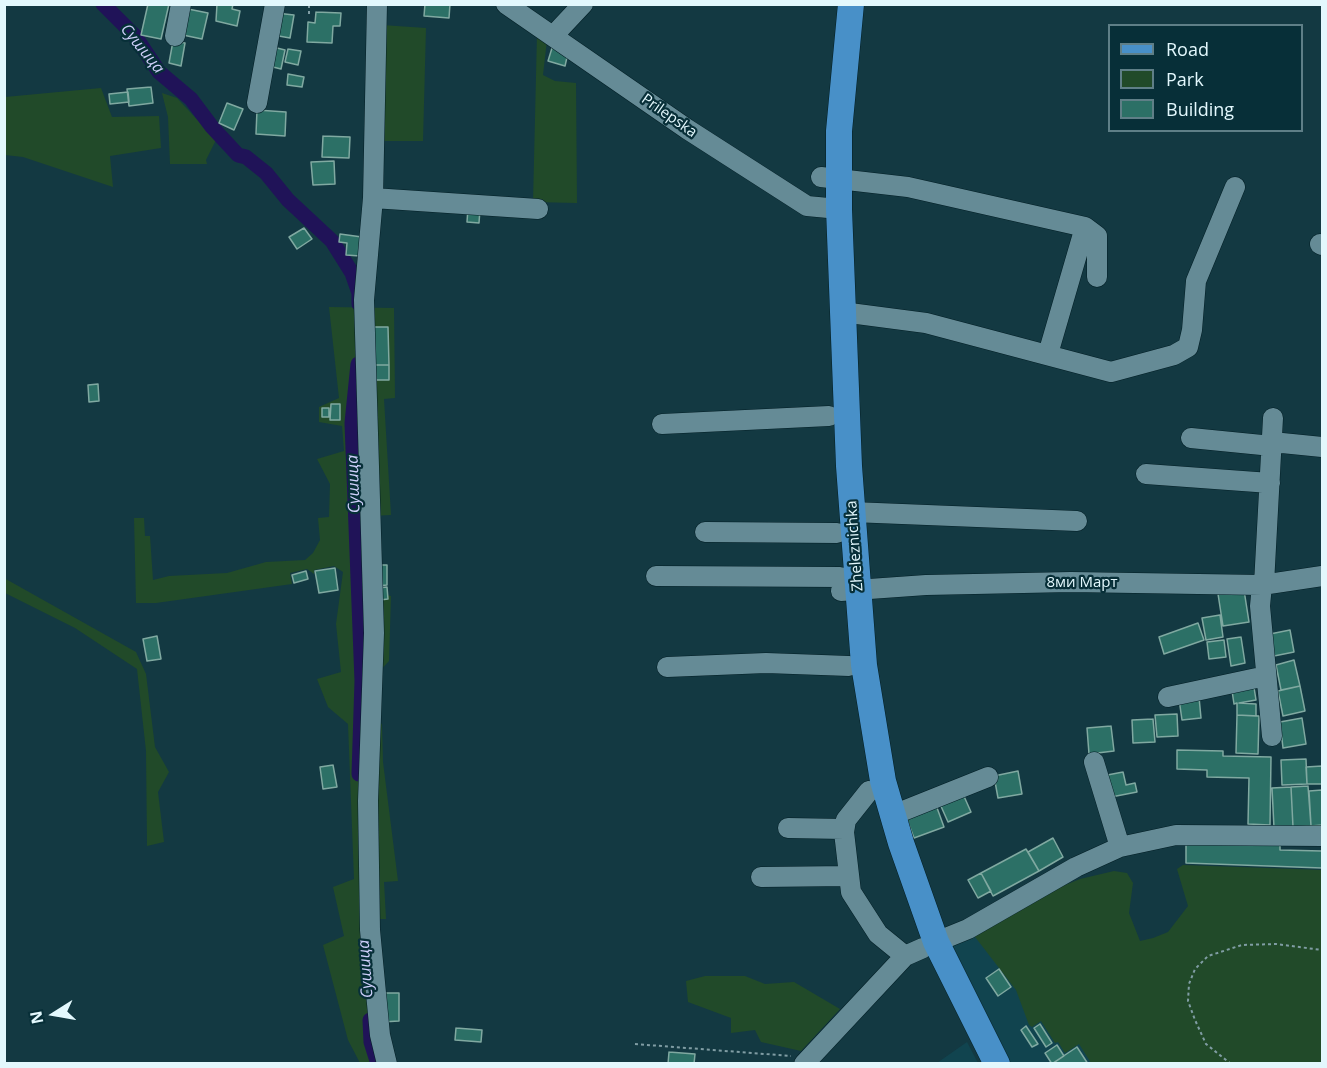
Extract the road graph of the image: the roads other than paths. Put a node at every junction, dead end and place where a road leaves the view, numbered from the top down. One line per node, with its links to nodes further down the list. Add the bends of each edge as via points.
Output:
1 (181, 4): 8 (street)
2 (275, 4): 10 (street)
3 (377, 4): 13 (street)
4 (506, 4): 9 (street, Prilepska)
5 (583, 4): 9 (street)
6 (833, 4): 11 (main road, Zheleznichka, via 822,122)
7 (851, 4): 11 (main road, Zheleznichka, via 839,131)
8 (175, 36)
9 (553, 36): 15 (street, Prilepska, via 807,206)
10 (257, 103)
11 (830, 178): 15 (main road, Zheleznichka); 16 (street, via 909,187)
12 (1235, 187): 19 (street, via 1196,281 1188,347 1174,355 1111,372)
13 (374, 198): 14 (street); 53 (street, via 364,300 374,633 368,801 371,941 380,1035)
14 (538, 209)
15 (830, 209): 18 (main road, Zheleznichka); 20 (main road, Zheleznichka)
16 (1084, 228): 17 (street, via 1097,236); 19 (street)
17 (1097, 277)
18 (842, 312): 19 (street, via 926,323); 28 (main road, Zheleznichka)
19 (1048, 354)
20 (829, 416): 22 (street); 31 (main road, Zheleznichka)
21 (1273, 418): 24 (street)
22 (662, 424)
23 (1191, 438): 24 (street)
24 (1272, 444): 25 (street); 27 (street)
25 (1323, 447)
26 (1146, 474): 27 (street)
27 (1270, 483): 34 (street)
28 (852, 512): 29 (street); 35 (main road, Zheleznichka)
29 (1077, 521)
30 (705, 532): 31 (street)
31 (837, 533): 35 (main road, Zheleznichka)
32 (656, 576): 35 (street, 8ми Март)
33 (1322, 581): 34 (street, 8ми Март)
34 (1263, 585): 35 (street, 8ми Март, via 1071,582); 38 (street, via 1260,606)
35 (847, 586): 36 (main road, Zheleznichka); 44 (main road, Zheleznichka)
36 (849, 666): 37 (street, via 766,663); 43 (main road, Zheleznichka)
37 (667, 667)
38 (1266, 676): 39 (street); 40 (street)
39 (1168, 697)
40 (1272, 736)
41 (1094, 762): 48 (street)
42 (988, 777): 44 (street)
43 (869, 791): 46 (street, via 854,807); 51 (main road, Zheleznichka)
44 (893, 815): 51 (main road, Zheleznichka)
45 (788, 828): 46 (street)
46 (844, 829): 49 (street)
47 (1323, 836): 48 (street, via 1176,835)
48 (1120, 847): 51 (street, via 1076,867 968,929)
49 (848, 876): 50 (street); 51 (street, via 851,892 878,934)
50 (761, 877)
51 (921, 949): 52 (street); 54 (main road, Zheleznichka); 55 (main road, Zheleznichka)
52 (806, 1061)
53 (387, 1064)
54 (978, 1064)
55 (997, 1064)

